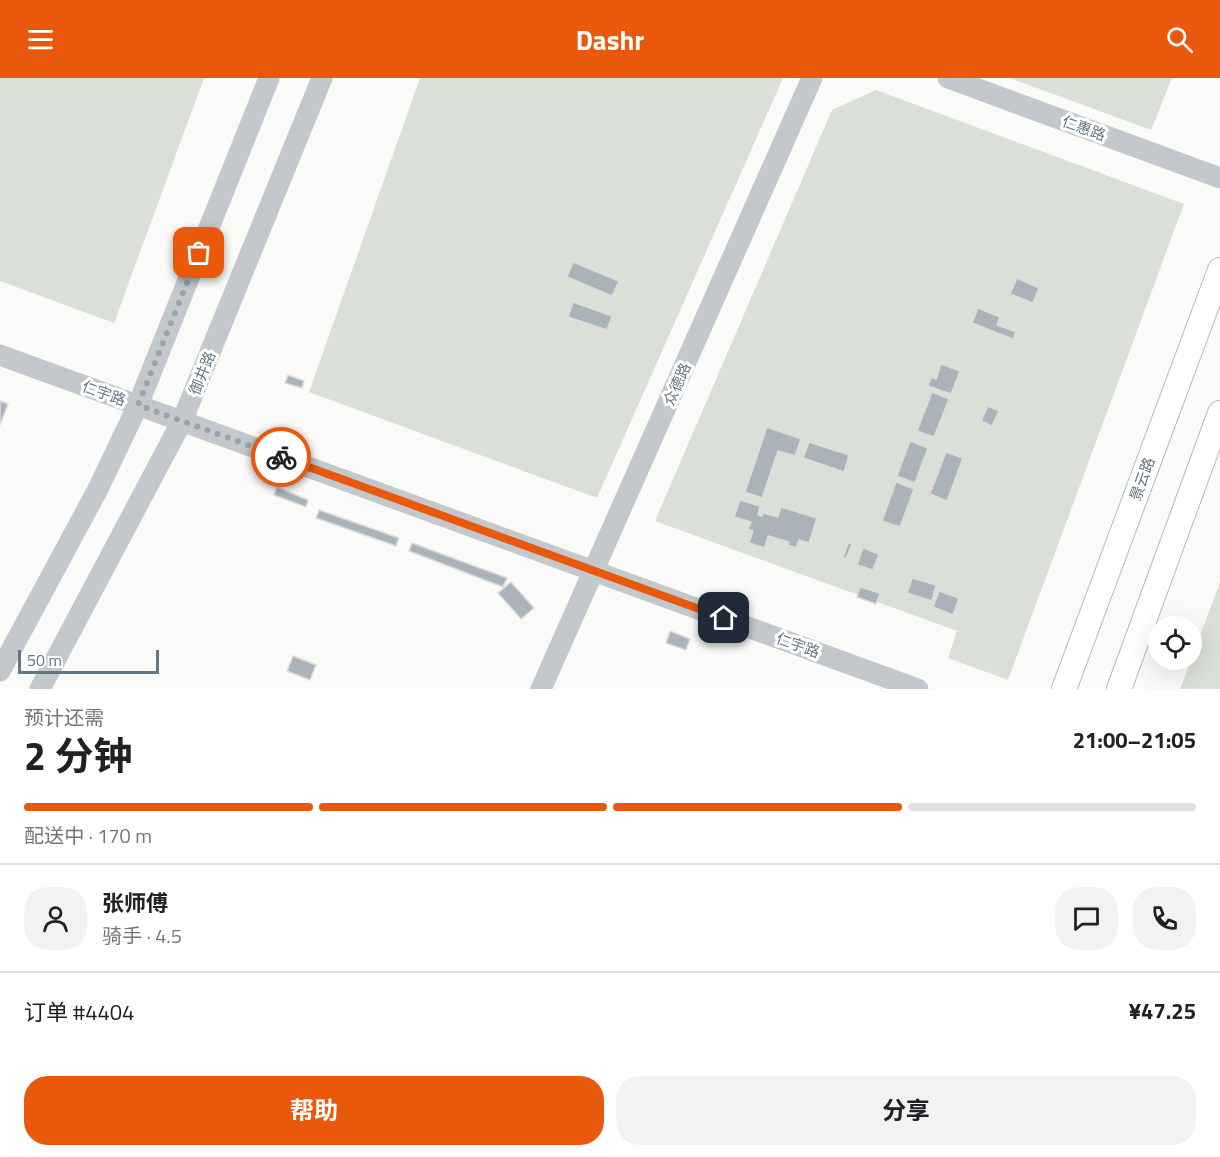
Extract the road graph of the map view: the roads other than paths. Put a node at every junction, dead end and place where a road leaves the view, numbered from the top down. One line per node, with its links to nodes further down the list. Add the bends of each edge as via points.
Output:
1 (269, 78): 8 (street)
2 (322, 78): 10 (street, 御井路)
3 (812, 78): 11 (street, 众德路)
4 (948, 78): 5 (street, 仁惠路)
5 (1220, 178)
6 (1220, 270): 16 (main road, 景云路)
7 (0, 355): 8 (street, 仁宇路)
8 (138, 405): 10 (street, 仁宇路); 12 (street, via 98,489)
9 (1220, 413): 17 (main road)
10 (182, 421): 11 (street, 仁宇路); 13 (street, 御井路)
11 (594, 571): 14 (street, 众德路); 15 (street, 仁宇路)
12 (0, 671)
13 (40, 689)
14 (541, 689)
15 (918, 689)
16 (1064, 689)
17 (1119, 689)

